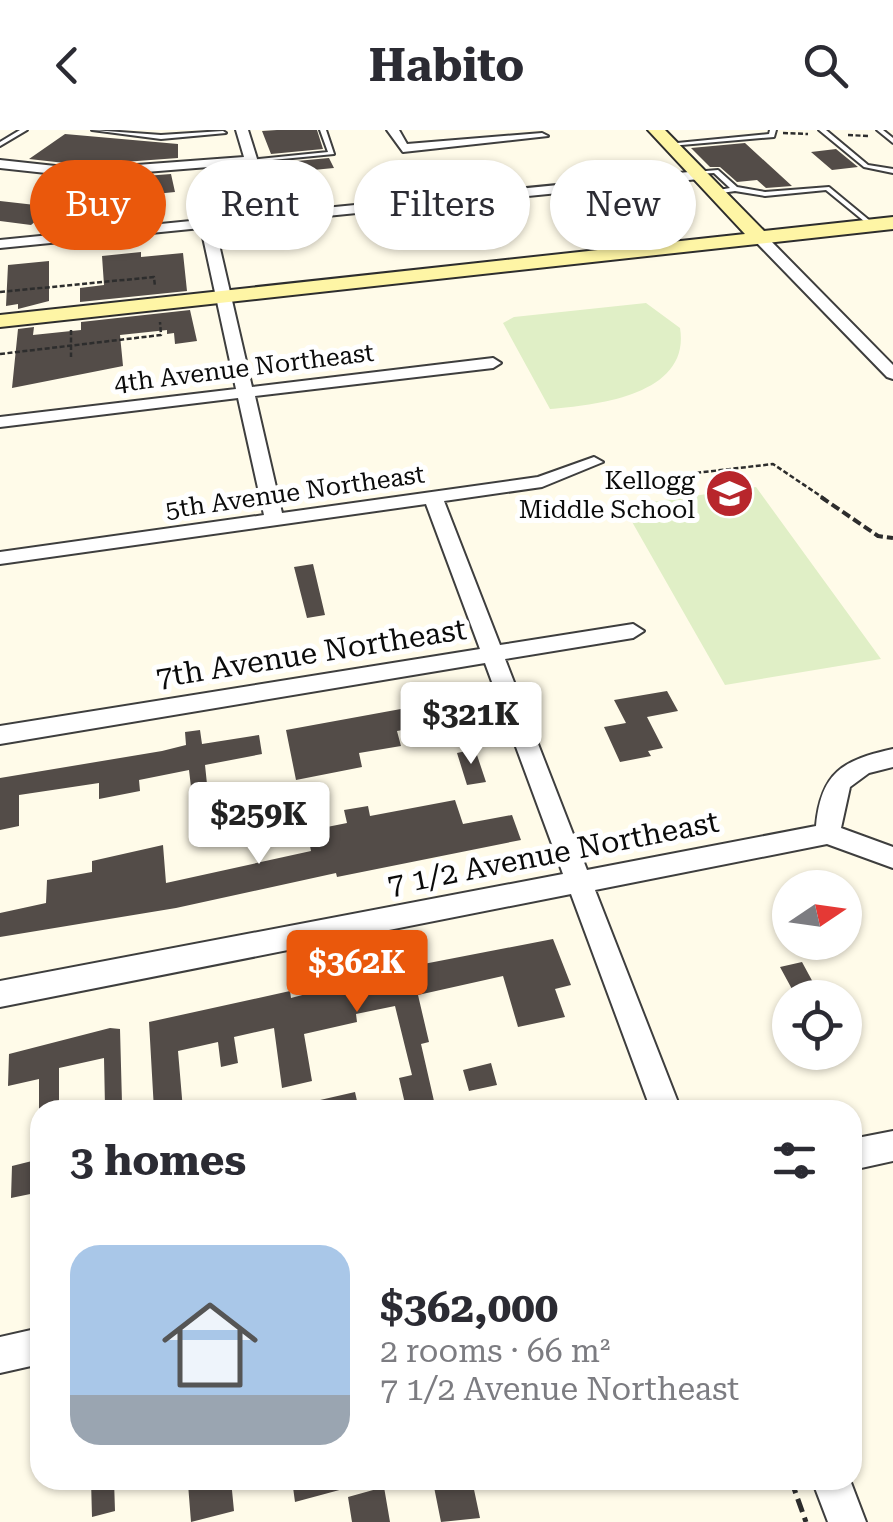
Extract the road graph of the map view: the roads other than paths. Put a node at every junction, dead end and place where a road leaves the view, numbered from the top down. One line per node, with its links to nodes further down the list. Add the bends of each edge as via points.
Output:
1 (24, 130): 16 (lane)
2 (95, 130): 12 (lane)
3 (170, 130): 12 (lane)
4 (243, 130): 17 (street)
5 (323, 130): 17 (lane, via 332,152)
6 (393, 130): 13 (street, via 403,148)
7 (822, 130): 20 (lane, via 866,166)
8 (880, 130): 15 (lane)
9 (223, 132): 12 (lane)
10 (772, 133): 11 (lane)
11 (756, 134): 14 (lane)
12 (176, 136)
13 (542, 136)
14 (663, 137): 21 (street)
15 (893, 141)
16 (0, 144)
17 (251, 160)
18 (0, 164): 19 (street, via 88,173)
19 (186, 165)
20 (893, 171)
21 (698, 174): 24 (lane, via 716,171); 25 (street); 26 (street)
22 (818, 181): 23 (lane)
23 (827, 188): 24 (lane, via 765,194); 29 (lane)
24 (735, 189): 25 (lane)
25 (715, 192): 30 (street)
26 (334, 210)
27 (893, 223): 29 (street)
28 (186, 225): 31 (street)
29 (872, 225): 30 (street)
30 (759, 237): 33 (street); 36 (street)
31 (0, 244)
32 (214, 250): 33 (street)
33 (225, 296): 34 (street); 37 (street)
34 (0, 321)
35 (493, 364): 37 (street, 4th Avenue Northeast)
36 (893, 374)
37 (246, 393): 38 (street, 4th Avenue Northeast); 41 (street)
38 (0, 422)
39 (594, 462): 40 (street, 5th Avenue Northeast, via 542,482)
40 (433, 498): 41 (street, 5th Avenue Northeast); 44 (street)
41 (274, 519): 42 (street, 5th Avenue Northeast)
42 (0, 558)
43 (632, 631): 44 (street, 7th Avenue Northeast)
44 (492, 653): 45 (street, 7th Avenue Northeast); 49 (street)
45 (0, 735)
46 (893, 758): 47 (street, via 846,774 832,796)
47 (828, 834): 48 (street); 49 (street, 7 1/2 Avenue Northeast)
48 (893, 858)
49 (576, 880): 50 (street, 7 1/2 Avenue Northeast); 51 (street)
50 (0, 994)
51 (662, 1100)
52 (893, 1146): 53 (street)
53 (862, 1154)
54 (30, 1348): 55 (street)
55 (0, 1356)
56 (834, 1490): 57 (street)
57 (847, 1522)

